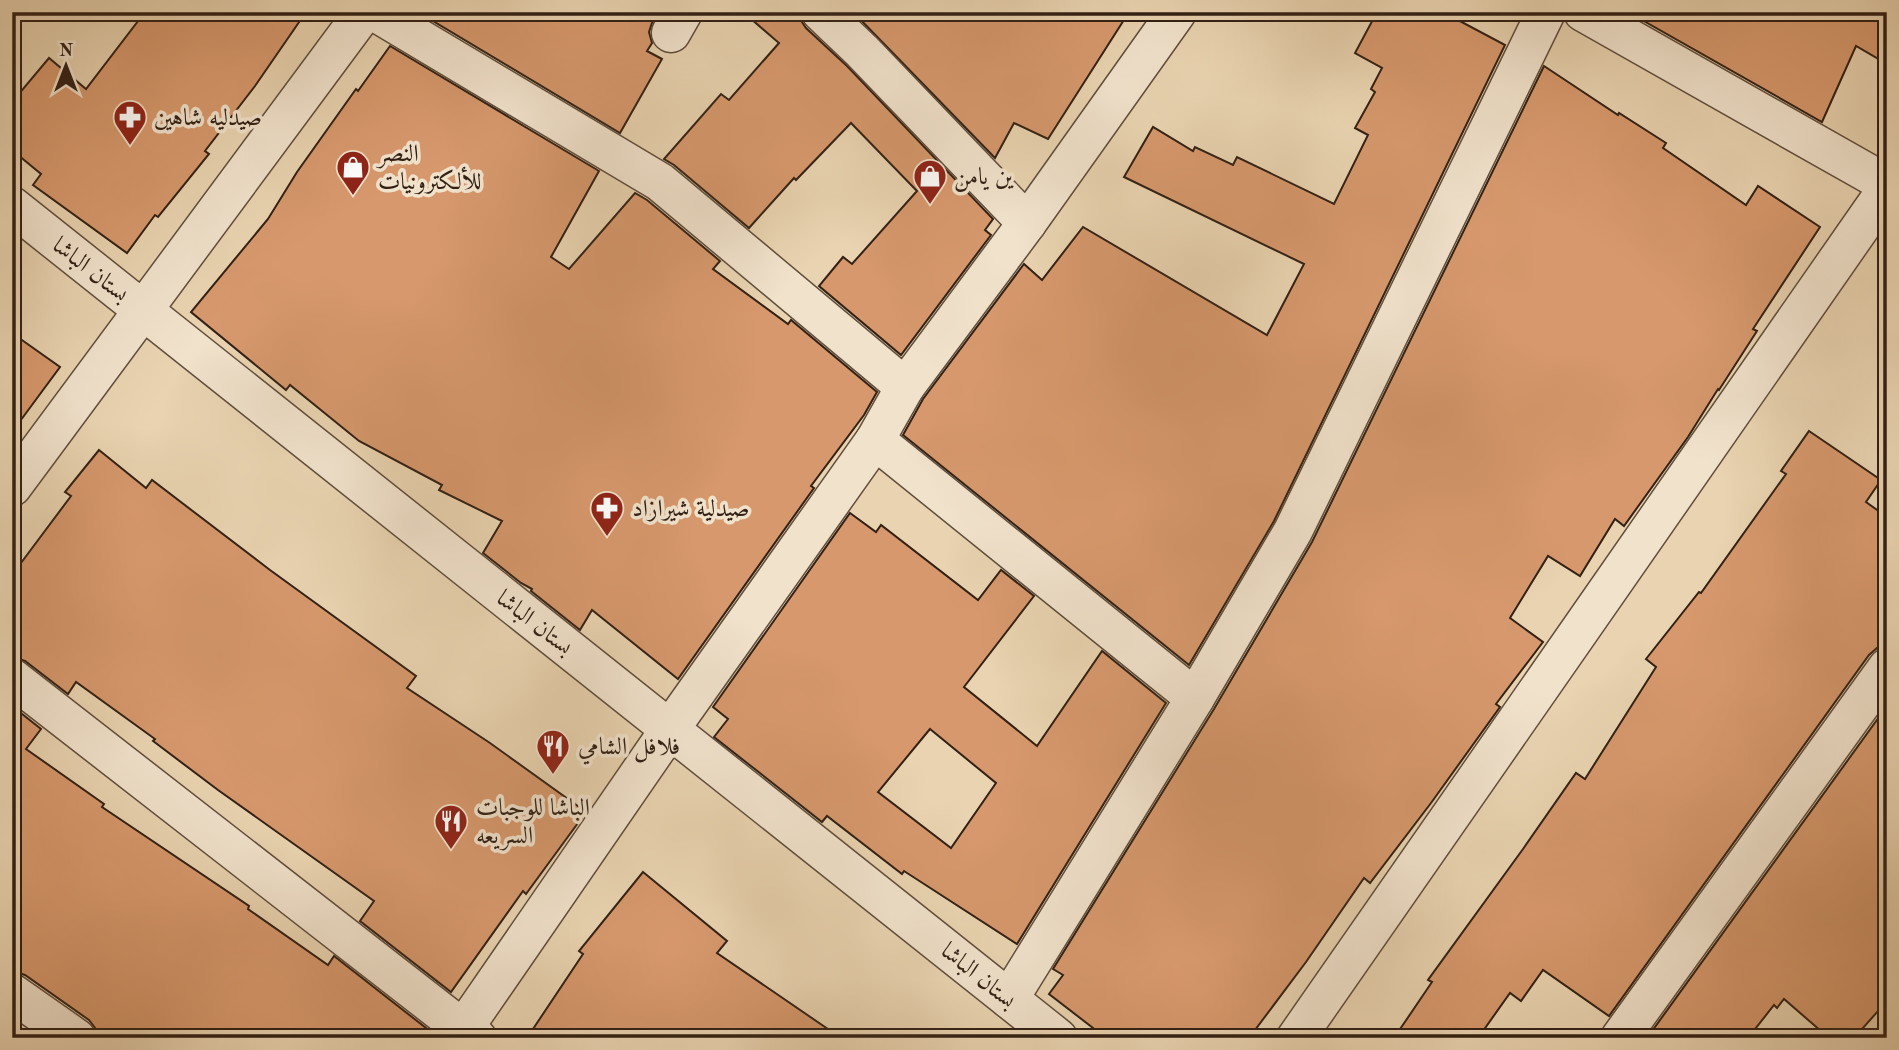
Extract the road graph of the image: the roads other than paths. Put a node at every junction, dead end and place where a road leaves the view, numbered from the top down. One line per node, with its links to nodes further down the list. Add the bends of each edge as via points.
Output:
1 (364, 12): 10 (street)
2 (375, 12): 11 (street, via 660,182)
3 (821, 12): 9 (street)
4 (1177, 12): 9 (street)
5 (1546, 12): 16 (street, via 1293,531)
6 (1583, 12): 7 (street)
7 (1887, 187): 23 (street)
8 (12, 206): 10 (street, بستان الباشا)
9 (1027, 223): 11 (street)
10 (143, 310): 13 (street); 17 (street, بستان الباشا)
11 (905, 387): 12 (street)
12 (875, 440): 16 (street); 17 (street)
13 (12, 487)
14 (1887, 668): 24 (street)
15 (12, 678): 20 (street)
16 (1195, 698): 19 (street)
17 (670, 729): 19 (street, بستان الباشا); 20 (street)
18 (12, 993): 21 (street)
19 (1009, 999): 22 (street, بستان الباشا)
20 (466, 1035)
21 (76, 1038)
22 (1058, 1038)
23 (1296, 1038)
24 (1620, 1038)

